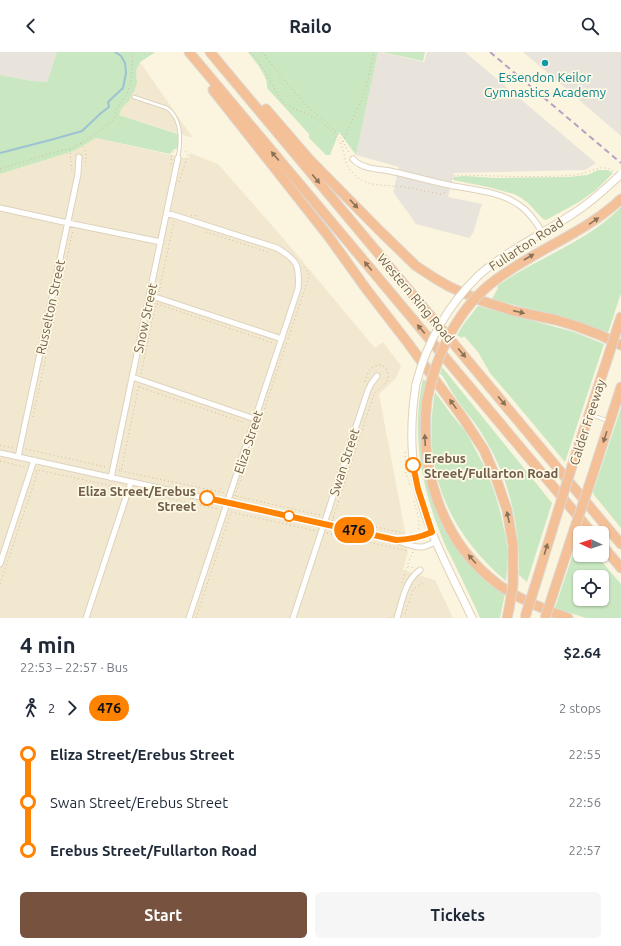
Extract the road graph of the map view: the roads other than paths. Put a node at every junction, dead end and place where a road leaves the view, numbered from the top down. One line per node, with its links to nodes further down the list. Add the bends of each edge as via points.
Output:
1 (185, 52): 42 (highway, one-way to 1, bridge, via 514,572 513,545 502,492 484,450 329,237)
2 (189, 52): 33 (highway, Western Ring Road, one-way to 2)
3 (210, 52): 37 (highway, Western Ring Road, one-way to 37)
4 (213, 52): 19 (highway, one-way to 19, via 310,160 416,266 446,285 482,301 576,326)
5 (134, 97): 7 (lane, via 171,111 179,129)
6 (79, 157): 13 (street, Russelton Street)
7 (178, 158): 12 (street, Snow Street)
8 (353, 159): 14 (street, via 366,167 511,200 524,208)
9 (618, 175): 14 (main road, Fullarton Road, via 602,192 580,209)
10 (621, 199): 50 (highway, one-way to 10, bridge, via 500,586 480,569 458,541 442,512 429,470 425,438 428,400 437,361 452,331 476,299 497,279 523,261 590,223)
11 (0, 208): 13 (street)
12 (167, 213): 15 (street, Snow Street); 18 (street, Eliza Street, via 277,248 299,265 298,289)
13 (68, 223): 15 (street); 27 (street, Russelton Street)
14 (542, 233): 34 (main road, Fullarton Road, bridge, via 505,255 457,298 435,331 423,358 413,407 413,465)
15 (161, 242): 16 (street, Snow Street)
16 (150, 295): 18 (street); 21 (street, Snow Street)
17 (620, 322): 23 (highway, Calder Freeway, bridge)
18 (282, 339): 24 (street, Eliza Street)
19 (621, 344)
20 (377, 376): 32 (street, Swan Street, via 368,390)
21 (132, 378): 24 (street); 29 (street, Snow Street)
22 (621, 387): 25 (highway, Calder Freeway)
23 (589, 414): 25 (lane); 48 (highway, Calder Freeway, one-way to 23, bridge)
24 (255, 419): 31 (street, Eliza Street, via 233,496)
25 (610, 422): 49 (highway, Calder Freeway, one-way to 49, bridge)
26 (0, 453): 27 (street)
27 (18, 457): 28 (street)
28 (34, 460): 29 (street); 39 (street)
29 (111, 478): 30 (street)
30 (131, 482): 31 (street); 43 (street)
31 (228, 503): 32 (street); 44 (street, Eliza Street)
32 (324, 524): 35 (street); 45 (street, Swan Street)
33 (586, 526)
34 (432, 532): 35 (street, via 417,538); 36 (main road, Fullarton Road)
35 (396, 540): 36 (street, via 420,547)
36 (436, 542): 47 (main road, Fullarton Road)
37 (621, 544)
38 (609, 553): 40 (highway)
39 (0, 564)
40 (621, 568)
41 (420, 570): 46 (street, via 410,581)
42 (508, 614)
43 (86, 618)
44 (189, 618)
45 (293, 618)
46 (397, 618)
47 (472, 618)
48 (525, 618)
49 (545, 618)
50 (568, 618)

